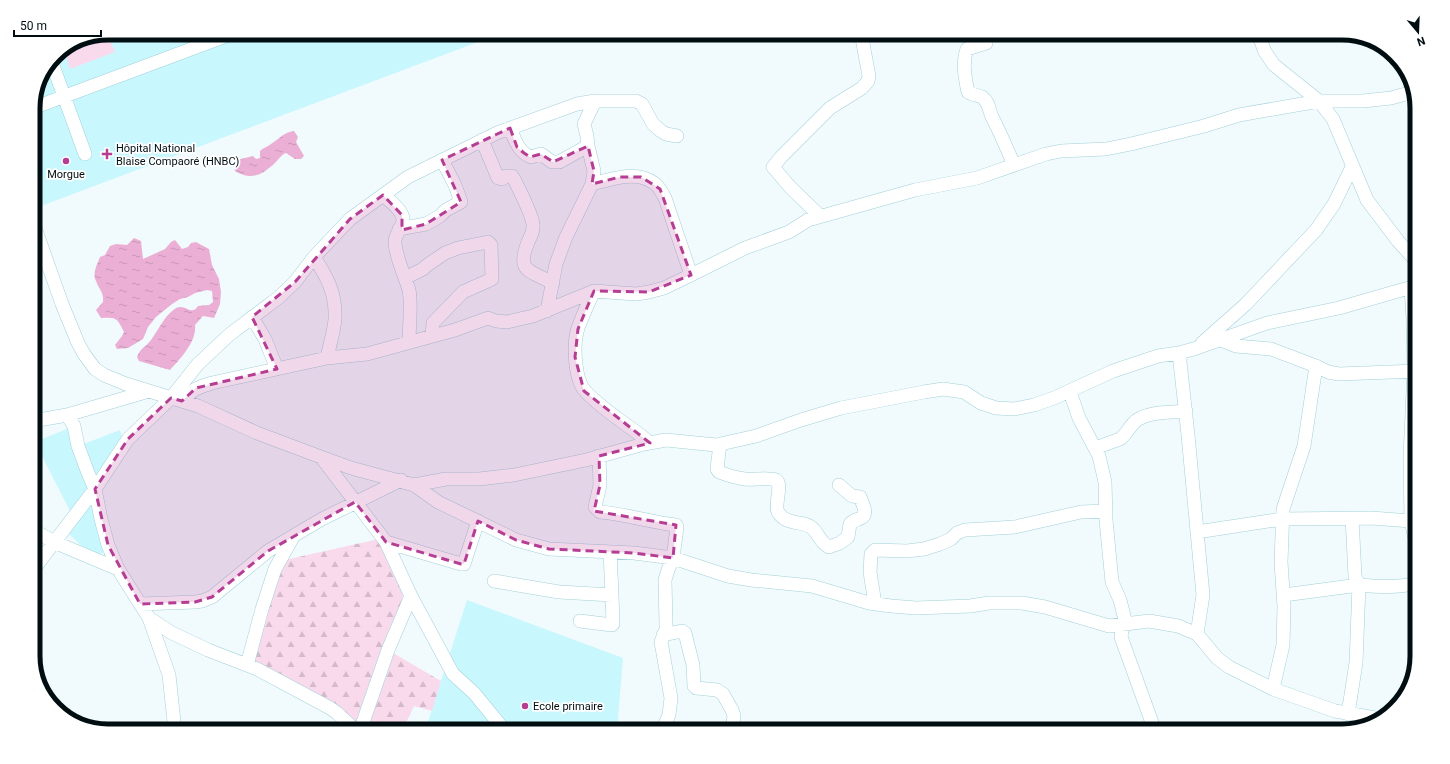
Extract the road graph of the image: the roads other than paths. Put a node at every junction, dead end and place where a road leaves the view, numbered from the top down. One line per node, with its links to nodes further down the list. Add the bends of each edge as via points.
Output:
1 (215, 40): 7 (street)
2 (862, 40): 21 (street, via 868,81 862,88 830,108 773,166)
3 (986, 40): 17 (street, via 986,43 967,49 964,72 968,92 981,96 987,103)
4 (1261, 40): 9 (street, via 1274,65)
5 (54, 68): 7 (street)
6 (1408, 93): 9 (street, via 1363,101)
7 (64, 96): 10 (street); 15 (street)
8 (594, 101): 11 (street, via 577,104); 12 (street, via 636,101 642,104 653,124 666,134); 14 (street, via 584,124)
9 (1319, 101): 17 (street, via 1238,115 1204,126 1106,149 1061,150); 18 (street, via 1333,119)
10 (40, 105)
11 (510, 128): 13 (street); 14 (street, via 517,147 524,153 531,157 541,154 552,162 559,162)
12 (677, 136)
13 (482, 140): 16 (street); 28 (street, via 498,178 512,176 533,223 533,231 522,261 531,272)
14 (588, 146): 19 (street, via 594,171)
15 (85, 154)
16 (442, 160): 20 (street, via 408,177); 22 (street, via 461,202 426,224)
17 (1014, 165): 21 (street, via 977,178 915,190)
18 (1352, 167): 24 (street, via 1367,200); 36 (street, via 1334,204 1316,230 1246,304)
19 (592, 184): 26 (street, via 632,176 654,182 665,198); 28 (street, via 566,237 556,264)
20 (383, 194): 22 (street, via 402,215); 25 (street, via 350,219)
21 (820, 216): 26 (street, via 789,232 745,248)
22 (399, 229): 27 (street, via 395,245)
23 (40, 242): 42 (street, via 62,304 84,354 104,375)
24 (1410, 254)
25 (314, 257): 32 (street, via 295,282); 38 (street, via 333,293 335,319)
26 (691, 275): 30 (street, via 649,292 636,294)
27 (405, 278): 33 (street, via 458,248 488,242 490,245 492,279 463,292 433,323); 35 (street, via 409,292)
28 (553, 282): 31 (street)
29 (1410, 287): 34 (street, via 1339,308 1267,323)
30 (594, 291): 31 (street); 48 (street, via 578,329 575,357 577,373 584,391)
31 (547, 311): 33 (street, via 507,322 488,318)
32 (252, 317): 40 (street); 44 (street, via 198,364)
33 (432, 336): 35 (street)
34 (1221, 340): 36 (street); 39 (street, via 1236,346 1271,349)
35 (409, 342): 38 (street, via 367,354)
36 (1197, 348): 37 (street)
37 (1179, 353): 43 (street, via 1158,356 1130,365); 45 (street)
38 (327, 358): 40 (street)
39 (1316, 366): 41 (street, via 1339,374); 60 (street, via 1304,446)
40 (277, 369): 44 (street, via 196,388)
41 (1410, 371)
42 (149, 391): 44 (street); 46 (street)
43 (1070, 392): 49 (street, via 1014,409 996,408 964,392 943,389 841,408 756,436); 50 (street, via 1079,418)
44 (176, 399): 52 (street); 56 (street, via 128,439)
45 (1186, 411): 50 (street, via 1144,416 1120,439); 63 (street)
46 (67, 415): 47 (street); 56 (street, via 74,426 78,446)
47 (40, 420)
48 (650, 443): 49 (street, via 666,440); 51 (street)
49 (720, 444): 55 (street, via 717,469 719,472 745,479 776,480 779,483 777,510 780,515 795,523 810,526 822,544 829,547 848,537 850,524 862,518 864,514 860,498 852,496)
50 (1095, 448): 58 (street, via 1105,482)
51 (599, 456): 54 (street, via 514,475 479,479 452,478); 69 (street, via 600,484 595,507 597,510 676,525 678,530)
52 (321, 457): 53 (street, via 351,468); 57 (street)
53 (401, 480): 54 (street); 57 (street)
54 (414, 485): 62 (street, via 438,502)
55 (839, 485)
56 (95, 489): 66 (street); 71 (street, via 108,545)
57 (355, 502): 65 (street, via 322,518); 67 (street)
58 (1106, 511): 79 (street, via 1081,512 1016,527 965,530 924,549 875,550 871,554 870,572); 82 (street, via 1112,582)
59 (1352, 518): 60 (street); 61 (street); 73 (street, via 1355,576)
60 (1282, 519): 63 (street); 75 (street, via 1281,562)
61 (1410, 519)
62 (478, 522): 67 (street, via 464,564); 68 (street, via 516,540 549,549)
63 (1197, 532): 83 (street, via 1203,595)
64 (40, 534): 66 (street)
65 (292, 537): 78 (street, via 268,551 212,597 195,602); 85 (street, via 276,568)
66 (54, 542): 70 (street); 71 (street)
67 (386, 542): 76 (street)
68 (610, 552): 69 (street); 77 (street)
69 (673, 558): 79 (street, via 728,576 812,586); 84 (street, via 665,580 666,629)
70 (40, 561)
71 (118, 569): 78 (street)
72 (494, 581): 77 (street, via 559,592)
73 (1359, 585): 74 (street, via 1388,587); 75 (street); 87 (street, via 1356,663)
74 (1410, 585)
75 (1284, 595): 86 (street, via 1283,644)
76 (411, 596): 91 (street, via 388,650); 92 (street, via 453,674 474,693)
77 (612, 596): 81 (street, via 612,625)
78 (140, 604): 80 (street)
79 (875, 604): 82 (street, via 916,608 1022,603 1045,606 1109,626)
80 (149, 618): 85 (street, via 172,633); 89 (street, via 169,675)
81 (580, 621)
82 (1126, 624): 83 (street, via 1149,621 1178,626); 95 (street, via 1121,637)
83 (1197, 634): 86 (street, via 1229,668)
84 (663, 635): 93 (street, via 662,644 671,698); 94 (street, via 682,631 685,633 694,670 694,686 723,694 734,716)
85 (247, 665): 90 (street, via 330,708)
86 (1273, 689): 87 (street)
87 (1348, 714): 88 (street)
88 (1370, 718)
89 (174, 724)
90 (349, 724)
91 (362, 724)
92 (499, 724)
93 (665, 724)
94 (733, 724)
95 (1152, 724)

